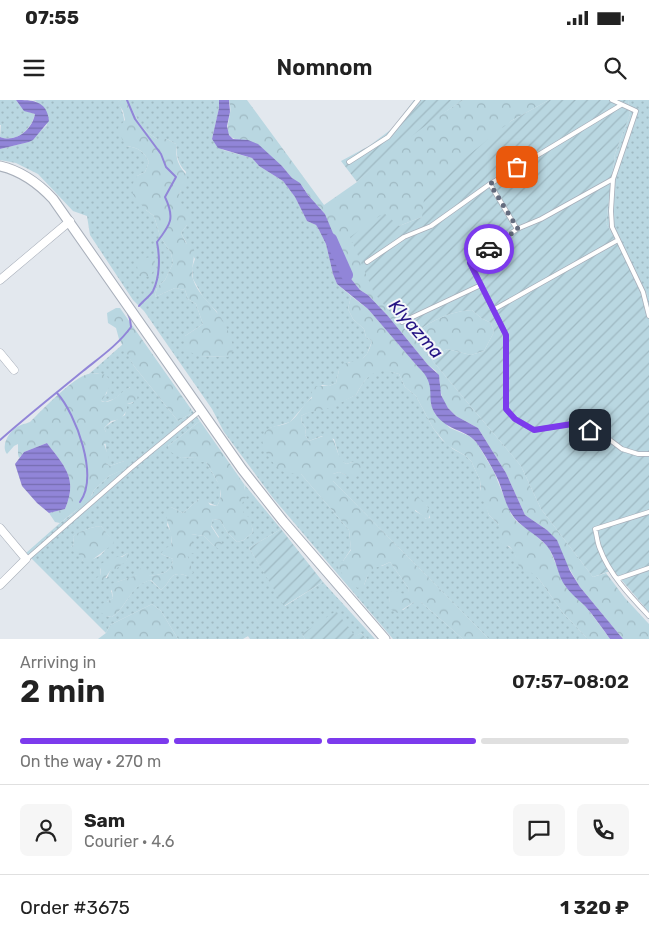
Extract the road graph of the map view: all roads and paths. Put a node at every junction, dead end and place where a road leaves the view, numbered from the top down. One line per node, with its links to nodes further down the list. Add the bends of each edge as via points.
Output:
1 (418, 100): 4 (lane, via 388,137)
2 (612, 100): 3 (lane)
3 (621, 105): 6 (lane, via 636,111); 7 (lane)
4 (349, 162)
5 (0, 166): 8 (street, via 38,183)
6 (613, 179): 9 (lane); 10 (lane, via 612,227)
7 (490, 184): 9 (lane); 11 (lane, via 431,226 404,237)
8 (70, 221): 12 (street); 19 (street)
9 (518, 229): 13 (lane, via 470,263)
10 (618, 240): 14 (lane); 15 (lane, via 643,292)
11 (367, 262)
12 (0, 280)
13 (481, 285): 14 (lane); 16 (lane)
14 (493, 310): 20 (lane, via 506,335 506,409 515,419 534,430 572,424 606,437 622,449)
15 (649, 316)
16 (402, 322)
17 (0, 353): 18 (street)
18 (14, 370)
19 (200, 412): 23 (lane); 28 (street, via 283,521)
20 (649, 454)
21 (649, 512): 25 (lane, via 595,529 600,549)
22 (0, 528): 23 (street)
23 (26, 559): 26 (street)
24 (649, 568): 25 (lane)
25 (617, 579): 27 (lane)
26 (0, 585)
27 (649, 616)
28 (385, 639)

